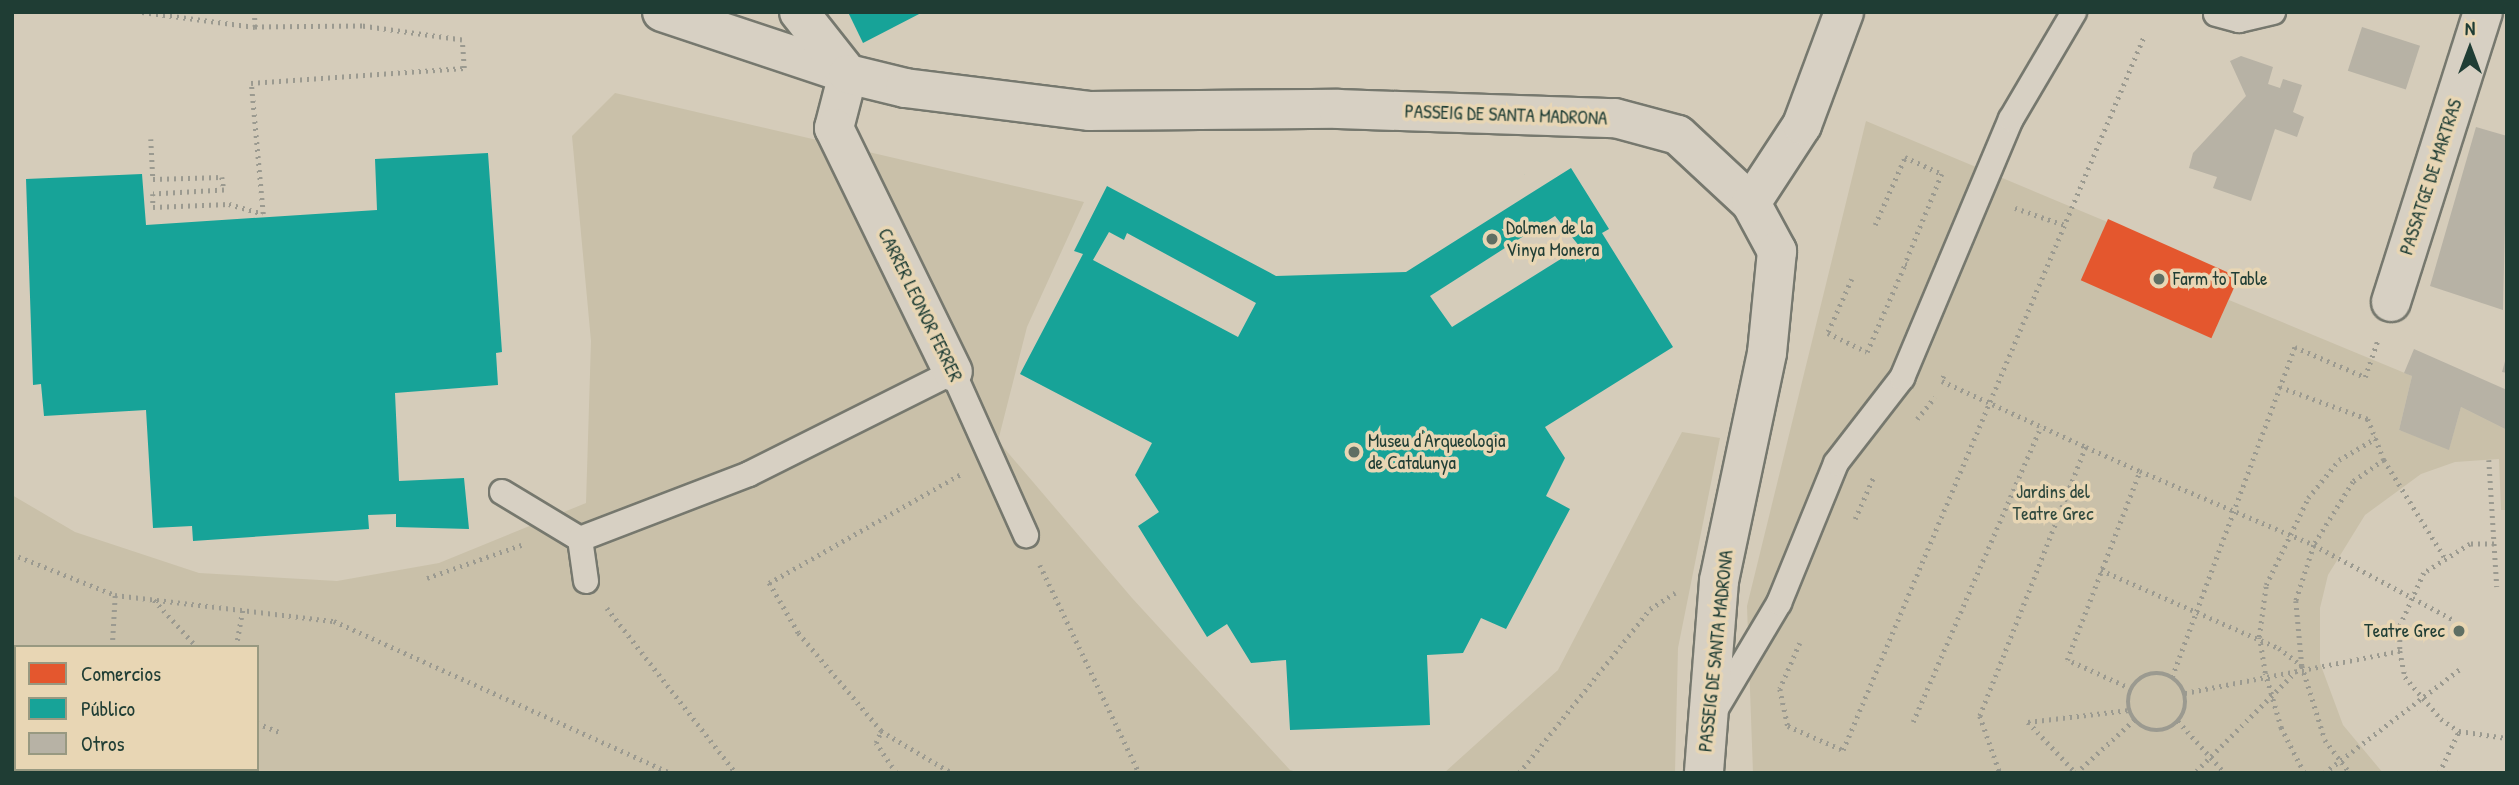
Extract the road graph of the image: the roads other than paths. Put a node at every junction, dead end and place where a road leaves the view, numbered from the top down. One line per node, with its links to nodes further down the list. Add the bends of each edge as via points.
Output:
1 (662, 12): 8 (street, PASSEIG DE SANTA MADRONA)
2 (799, 12): 8 (street)
3 (1844, 12): 9 (street, via 1802,125)
4 (2074, 12): 16 (lane, via 2011,119 1902,378 1836,463 1779,603)
5 (2273, 12): 7 (lane, via 2239,20)
6 (2483, 12): 10 (street, PASSATGE DE MARTRAS)
7 (2216, 15)
8 (848, 74): 9 (street, PASSEIG DE SANTA MADRONA, via 905,88 1089,111 1338,109 1615,118 1678,135); 11 (street, CARRER LEONOR FERRER, via 834,128)
9 (1751, 203): 16 (street, PASSEIG DE SANTA MADRONA, via 1776,259 1767,353 1719,580)
10 (2391, 302)
11 (953, 372): 13 (lane, CARRER LEONOR FERRER); 14 (lane, via 749,474)
12 (502, 492): 14 (lane)
13 (1026, 535)
14 (580, 539): 15 (lane)
15 (586, 580)
16 (1703, 731): 17 (street, PASSEIG DE SANTA MADRONA)
17 (1704, 773)

